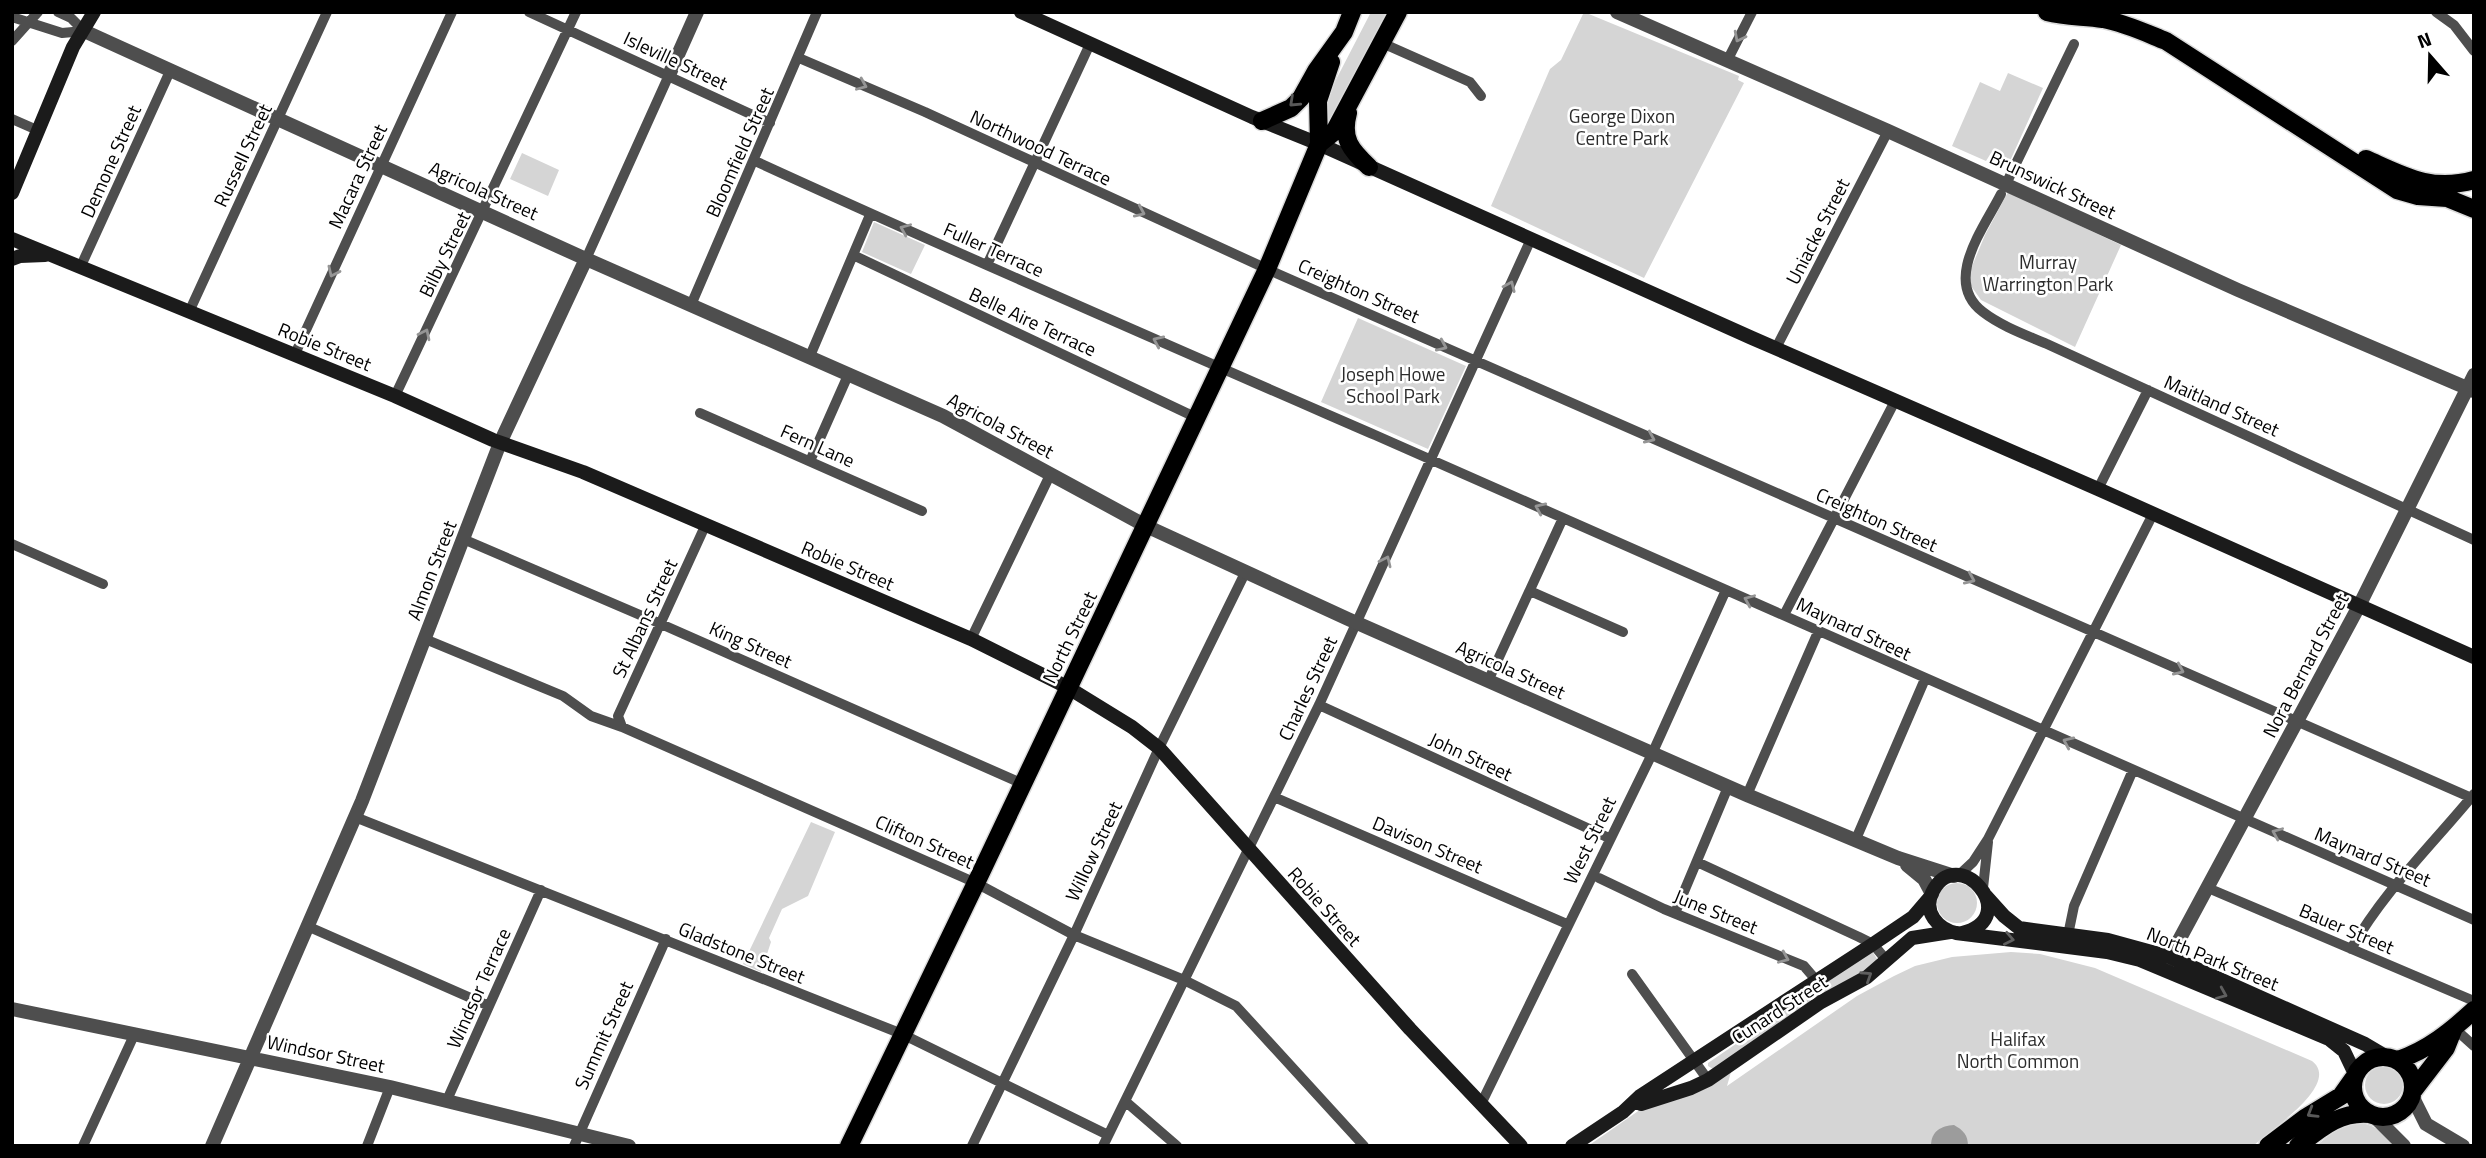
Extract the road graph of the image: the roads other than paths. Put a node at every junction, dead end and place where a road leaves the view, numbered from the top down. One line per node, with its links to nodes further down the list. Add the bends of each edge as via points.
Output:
1 (38, 12): 19 (street)
2 (58, 12): 21 (street, Agricola Street)
3 (94, 12): 21 (main road)
4 (327, 12): 34 (street, Russell Street)
5 (453, 12): 44 (street, Macara Street)
6 (529, 12): 20 (street, Isleville Street)
7 (576, 12): 20 (street, Bilby Street)
8 (697, 12): 31 (street, Almon Street)
9 (817, 12): 28 (street, Bloomfield Street)
10 (1021, 12): 25 (main road)
11 (1352, 12): 22 (main road)
12 (1359, 12): 22 (main road, North Street)
13 (1398, 12): 24 (main road, North Street)
14 (1617, 12): 29 (street, Brunswick Street)
15 (1752, 12): 29 (street, one-way to 29)
16 (2047, 12): 40 (main road, via 2103,19 2166,41)
17 (2436, 12): 27 (street, via 2454,25)
18 (12, 17): 19 (street, Agricola Street)
19 (28, 23): 21 (street, Agricola Street, via 62,33); 23 (street)
20 (568, 30): 31 (street, Isleville Street); 50 (street, Bilby Street)
21 (84, 31): 30 (street, Agricola Street); 38 (main road)
22 (1344, 32): 36 (main road, one-way to 36, via 1301,98 1291,108); 41 (main road, North Street, via 1318,101)
23 (12, 41)
24 (1381, 43): 32 (street, via 1469,82); 33 (main road, North Street)
25 (1090, 44): 36 (main road); 43 (street)
26 (2074, 44): 47 (street)
27 (2474, 51)
28 (799, 58): 37 (street, Bloomfield Street); 43 (street, Northwood Terrace, one-way to 43)
29 (1727, 61): 39 (street, Brunswick Street)
30 (170, 69): 34 (street, Agricola Street); 59 (street, Demone Street)
31 (669, 75): 37 (street, Isleville Street); 56 (street, Almon Street)
32 (1481, 96)
33 (1353, 97): 41 (main road, North Street, via 1334,132); 45 (main road, via 1345,134 1349,147)
34 (278, 118): 44 (street, Agricola Street); 62 (street, Russell Street)
35 (12, 119): 38 (street)
36 (1262, 121): 41 (main road)
37 (770, 123): 42 (street, Bloomfield Street)
38 (37, 130): 48 (main road)
39 (1888, 131): 47 (street, Brunswick Street); 63 (street, Uniacke Street)
40 (2312, 135): 46 (main road, via 2411,179 2444,184); 49 (main road, via 2397,190 2447,198)
41 (1319, 144): 45 (main road); 60 (main road, North Street)
42 (754, 160): 51 (street, Fuller Terrace); 61 (street, Bloomfield Street)
43 (1034, 164): 58 (street); 60 (street, Northwood Terrace, one-way to 60)
44 (382, 165): 50 (street, Agricola Street); 64 (street, Macara Street, one-way to 64)
45 (1369, 167): 53 (main road)
46 (2474, 180)
47 (2003, 189): 69 (street, Brunswick Street); 70 (street, Maitland Street, via 1964,276 1965,290 1975,304 1992,318)
48 (12, 193)
49 (2474, 209)
50 (484, 211): 56 (street, Agricola Street); 71 (street, Bilby Street, one-way to 50)
51 (870, 215): 55 (street); 58 (street, Fuller Terrace, one-way to 51)
52 (12, 239): 54 (main road, Robie Street)
53 (1531, 239): 63 (main road); 66 (street, Charles Street, one-way to 53)
54 (52, 255): 57 (main road); 59 (main road, Robie Street)
55 (853, 256): 65 (street); 74 (street, Belle Aire Terrace)
56 (586, 258): 61 (street, Agricola Street); 75 (street, Almon Street)
57 (12, 259)
58 (987, 265): 67 (street, Fuller Terrace, one-way to 58)
59 (80, 268): 62 (main road, Robie Street)
60 (1267, 269): 66 (street, Creighton Street, one-way to 66); 67 (main road, North Street)
61 (691, 305): 65 (street, Agricola Street)
62 (189, 312): 64 (main road, Robie Street)
63 (1776, 348): 72 (main road)
64 (295, 354): 71 (main road, Robie Street)
65 (810, 356): 68 (street, Agricola Street)
66 (1477, 361): 76 (street, Charles Street); 84 (street, Creighton Street, one-way to 84)
67 (1220, 369): 74 (main road, North Street); 76 (street, Maynard Street)
68 (849, 373): 77 (street); 78 (street, Agricola Street)
69 (2472, 385): 80 (street, Nora Bernard Street)
70 (2148, 390): 79 (street); 80 (street, Maitland Street)
71 (395, 396): 75 (main road, Robie Street)
72 (1895, 401): 79 (main road); 84 (street)
73 (700, 413): 77 (street, Fern Lane)
74 (1197, 418): 86 (main road, North Street)
75 (500, 443): 85 (main road, Robie Street); 87 (street, Almon Street)
76 (1432, 460): 83 (street, Maynard Street, one-way to 76); 96 (street, Charles Street, one-way to 76)
77 (810, 461): 81 (street, Fern Lane)
78 (1051, 473): 86 (street, Agricola Street); 102 (street)
79 (2098, 489): 82 (main road)
80 (2407, 509): 88 (street, Maitland Street); 94 (street, Nora Bernard Street)
81 (922, 511)
82 (2153, 514): 94 (main road); 100 (street)
83 (1563, 518): 92 (street, Maynard Street); 93 (street)
84 (1834, 519): 95 (street); 100 (street, Creighton Street, one-way to 100)
85 (706, 524): 97 (street, St Albans Street); 102 (main road, Robie Street)
86 (1146, 526): 90 (street, Agricola Street); 106 (main road, North Street)
87 (463, 539): 97 (street, King Street); 101 (street, Almon Street)
88 (2474, 540)
89 (12, 544): 91 (street)
90 (1246, 571): 96 (street, Agricola Street); 111 (street, Willow Street)
91 (103, 584)
92 (1726, 590): 95 (street, Maynard Street, one-way to 92); 112 (street, West Street)
93 (1530, 591): 98 (street); 104 (street)
94 (2359, 606): 103 (main road); 108 (street, Nora Bernard Street)
95 (1784, 615): 99 (street, Maynard Street)
96 (1357, 622): 104 (street, Agricola Street); 107 (street, Charles Street)
97 (661, 624): 109 (street, St Albans Street, via 618,716); 114 (street, King Street)
98 (1623, 632)
99 (1818, 632): 105 (street, Maynard Street); 116 (street)
100 (2093, 633): 108 (street, Creighton Street, one-way to 108); 110 (street)
101 (425, 639): 109 (street, Clifton Street, via 563,696 591,716); 119 (street, Almon Street)
102 (971, 639): 106 (main road, Robie Street)
103 (2474, 657)
104 (1489, 679): 112 (street, Agricola Street)
105 (1925, 679): 110 (street, Maynard Street); 122 (street)
106 (1068, 687): 111 (main road, Robie Street); 114 (main road, North Street)
107 (1319, 705): 117 (street, Charles Street); 121 (street, John Street)
108 (2297, 722): 118 (street, Creighton Street); 120 (street, Nora Bernard Street)
109 (622, 727): 129 (street, Clifton Street)
110 (2044, 731): 113 (street, Maynard Street, one-way to 110); 123 (street)
111 (1159, 748): 124 (main road, Robie Street); 140 (street, Willow Street)
112 (1651, 754): 115 (street, Agricola Street); 121 (street, West Street)
113 (2133, 770): 120 (street, Maynard Street); 141 (street, via 2074,905)
114 (1023, 784): 129 (main road, North Street)
115 (1728, 787): 116 (street, Agricola Street); 126 (street)
116 (1747, 795): 122 (street, Agricola Street)
117 (1274, 797): 124 (street, Charles Street); 137 (street, Davison Street)
118 (2473, 797): 130 (street)
119 (355, 817): 132 (street, Gladstone Street); 138 (street, Almon Street)
120 (2244, 820): 130 (street, Maynard Street, one-way to 120); 131 (street, Nora Bernard Street)
121 (1609, 838): 137 (street, West Street)
122 (1856, 839): 125 (street, Agricola Street)
123 (1988, 839): 127 (street, via 1973,862); 133 (street)
124 (1248, 848): 149 (street, Charles Street); 168 (main road, Robie Street)
125 (1898, 858): 127 (street, Agricola Street); 134 (street, Agricola Street, via 1919,873)
126 (1697, 862): 135 (street); 143 (street)
127 (1956, 876): 133 (main road, via 1967,877); 134 (main road, via 1937,885)
128 (1598, 878): 135 (street, June Street)
129 (976, 883): 140 (street, Clifton Street); 156 (main road, North Street)
130 (2395, 884): 136 (street, Maynard Street); 144 (street)
131 (2207, 888): 144 (street, Bauer Street); 146 (street, Nora Bernard Street)
132 (541, 890): 142 (street, Gladstone Street); 151 (street, Windsor Terrace)
133 (1984, 892): 139 (main road, via 1987,911 1981,923); 141 (main road, North Park Street, via 2019,928)
134 (1931, 895): 139 (main road, via 1930,911 1937,924); 143 (main road, Cunard Street, via 1913,917)
135 (1675, 913): 148 (street, June Street, one-way to 148, via 1804,966)
136 (2474, 920)
137 (1567, 924): 168 (street, West Street)
138 (307, 926): 151 (street); 158 (street, Almon Street)
139 (1956, 932): 145 (main road, Cunard Street, via 1912,938); 146 (main road, North Park Street, one-way to 146)
140 (1074, 935): 149 (street, Clifton Street); 163 (street, Willow Street)
141 (2068, 935): 146 (main road, North Park Street, via 2108,940)
142 (666, 939): 156 (street, Gladstone Street); 171 (street, Summit Street)
143 (1874, 944): 145 (street); 148 (main road, Cunard Street)
144 (2351, 950): 150 (street, Bauer Street)
145 (1887, 961): 162 (main road, Cunard Street, one-way to 145)
146 (2167, 963): 159 (main road, North Park Street); 161 (main road, North Park Street, one-way to 161, via 2329,1039 2344,1051)
147 (1632, 974): 160 (street)
148 (1816, 980): 160 (main road, Cunard Street)
149 (1184, 981): 167 (street, Charles Street); 181 (street, Clifton Street, via 1236,1006)
150 (2474, 1001)
151 (489, 1006): 166 (street, Windsor Terrace)
152 (13, 1010): 155 (street, Windsor Street)
153 (2474, 1010): 154 (main road)
154 (2454, 1028): 157 (street); 159 (main road, via 2425,1050); 165 (main road, via 2446,1048)
155 (135, 1033): 158 (street, Windsor Street); 174 (street)
156 (902, 1034): 163 (street, Gladstone Street); 178 (main road, North Street)
157 (2474, 1046)
158 (250, 1056): 164 (street, Windsor Street); 175 (street, Almon Street)
159 (2393, 1058): 161 (main road, via 2368,1062); 165 (main road, via 2409,1073)
160 (1694, 1062): 162 (street); 169 (main road, Cunard Street)
161 (2354, 1076): 170 (main road, via 2354,1096); 183 (main road, one-way to 183, via 2341,1096)
162 (1707, 1080): 169 (main road, Cunard Street)
163 (1002, 1082): 172 (street, Gladstone Street); 179 (street, Willow Street)
164 (390, 1087): 166 (street, Windsor Street); 176 (street)
165 (2413, 1093): 170 (main road, via 2400,1112); 186 (street, via 2426,1124)
166 (447, 1100): 171 (street, Windsor Street)
167 (1125, 1101): 172 (street, Charles Street); 180 (street)
168 (1481, 1104): 182 (main road, Robie Street)
169 (1623, 1112): 173 (main road, Cunard Street)
170 (2372, 1115): 184 (main road, via 2350,1114 2332,1120); 185 (street)
171 (576, 1140): 177 (street, Windsor Street)
172 (1106, 1140)
173 (1577, 1144)
174 (83, 1146)
175 (212, 1146)
176 (367, 1146)
177 (629, 1146)
178 (849, 1146)
179 (972, 1146)
180 (1177, 1146)
181 (1364, 1146)
182 (1521, 1146)
183 (2269, 1146)
184 (2298, 1146)
185 (2404, 1146)
186 (2463, 1146)

